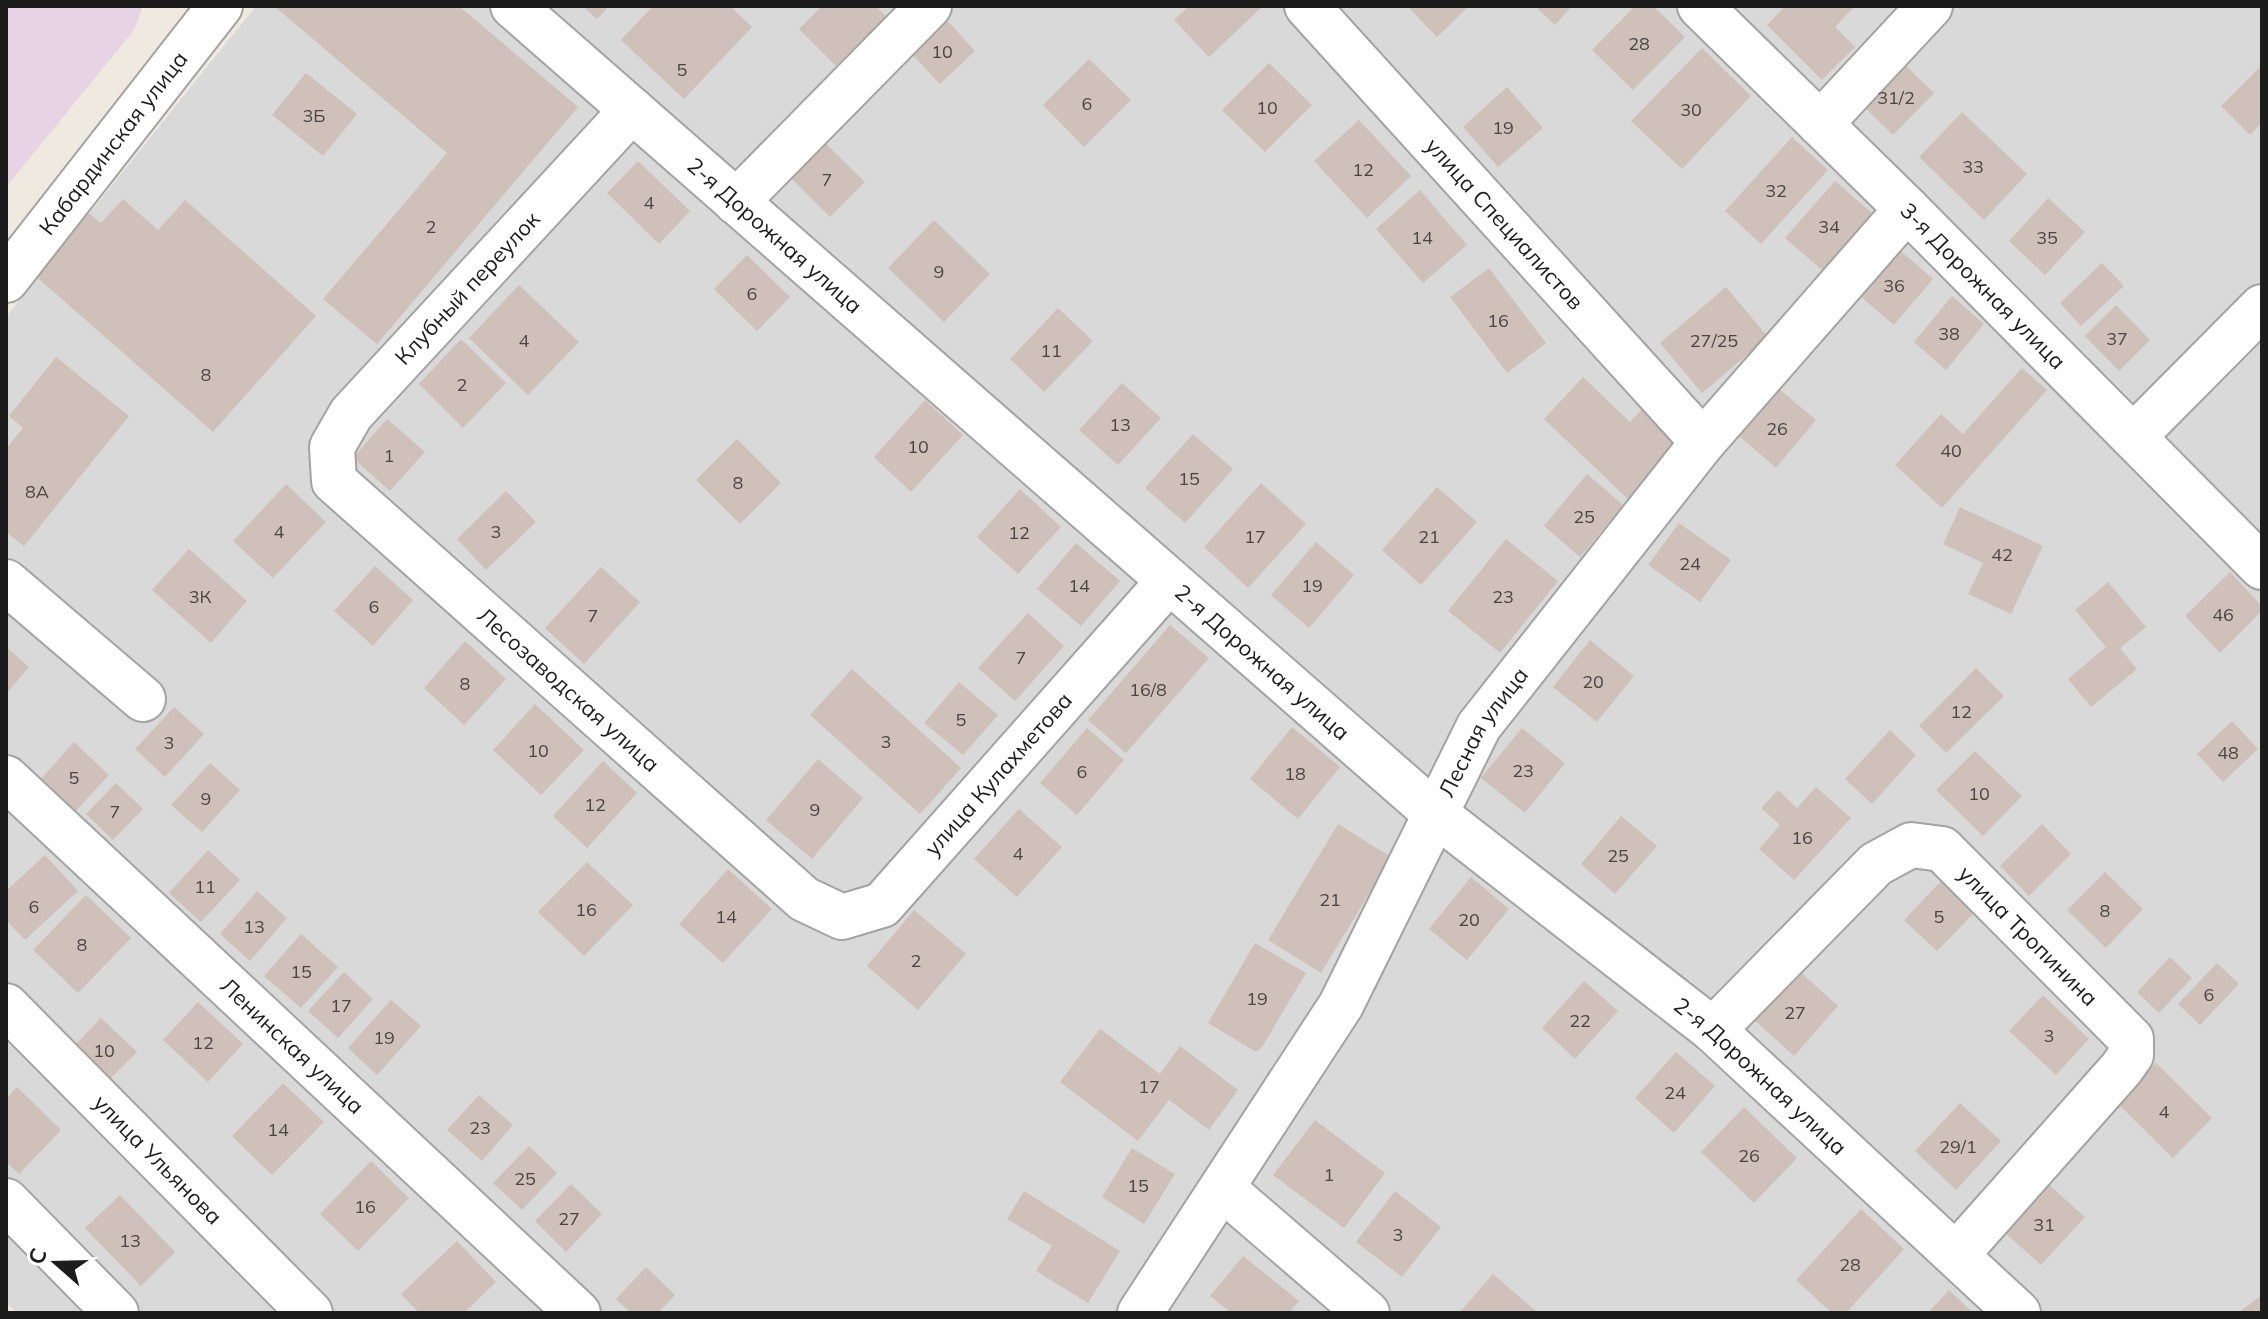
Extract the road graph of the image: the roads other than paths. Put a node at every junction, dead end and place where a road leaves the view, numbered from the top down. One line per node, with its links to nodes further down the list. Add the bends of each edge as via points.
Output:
1 (220, 6): 11 (street, Кабардинская улица)
2 (513, 6): 7 (street, 2-я Дорожная улица)
3 (929, 6): 9 (street)
4 (1307, 6): 14 (street, улица Специалистов)
5 (1700, 6): 8 (street, 3-я Дорожная улица)
6 (1930, 6): 8 (street)
7 (632, 110): 9 (street, 2-я Дорожная улица); 15 (street, Клубный переулок, via 351,414 332,447)
8 (1820, 124): 10 (street, 3-я Дорожная улица)
9 (736, 202): 17 (street, 2-я Дорожная улица)
10 (1907, 209): 13 (street, 3-я Дорожная улица); 14 (street, Лесная улица)
11 (6, 280)
12 (2262, 307): 13 (street)
13 (2133, 437): 16 (street, 3-я Дорожная улица)
14 (1703, 442): 21 (street, Лесная улица, via 1479,726)
15 (334, 481): 22 (street, Лесозаводская улица)
16 (2262, 567)
17 (1169, 581): 21 (street, 2-я Дорожная улица); 22 (street, улица Кулахметова, via 882,905 842,917)
18 (6, 582): 19 (street)
19 (143, 699)
20 (6, 778): 28 (street, Ленинская улица)
21 (1437, 815): 24 (street, 2-я Дорожная улица); 25 (street, Лесная улица, via 1341,1005)
22 (804, 899)
23 (6, 1006): 30 (street, улица Ульянова)
24 (1713, 1030): 27 (street, 2-я Дорожная улица); 27 (street, улица Тропинина, via 1876,864 1911,845 1942,849 2131,1039 2131,1055 2121,1069)
25 (1222, 1188): 31 (street, Лесная улица); 32 (street)
26 (6, 1201): 29 (street)
27 (1956, 1255): 33 (street, 2-я Дорожная улица)
28 (568, 1310)
29 (116, 1313)
30 (310, 1313)
31 (1140, 1313)
32 (1367, 1313)
33 (2018, 1313)

